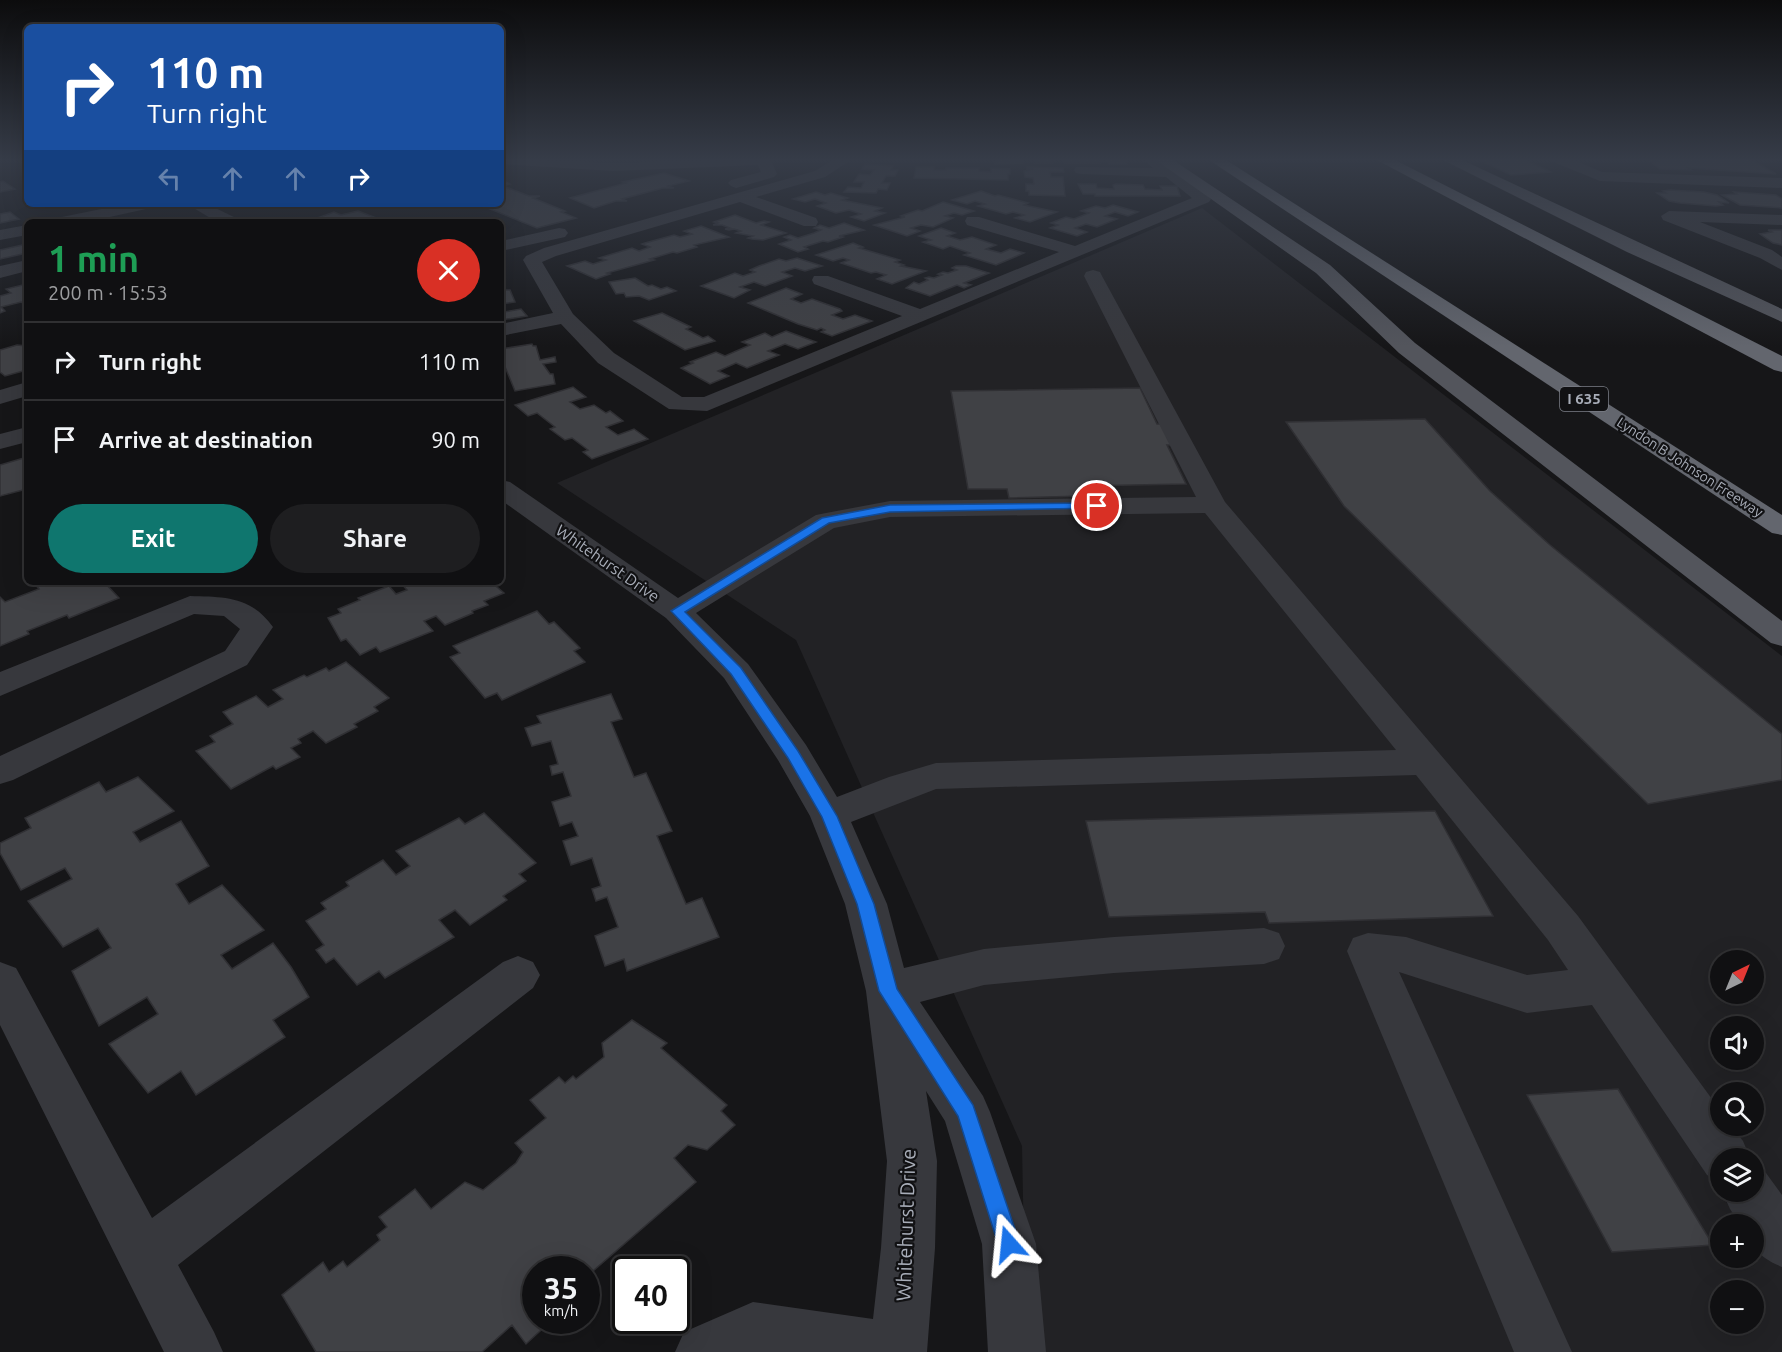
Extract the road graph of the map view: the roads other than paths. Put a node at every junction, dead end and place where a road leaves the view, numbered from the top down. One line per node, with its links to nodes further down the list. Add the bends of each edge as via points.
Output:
1 (602, 221): 12 (street)
2 (655, 221): 20 (street, via 532,260)
3 (973, 221): 13 (street)
4 (1162, 221): 13 (street)
5 (1250, 221): 31 (main road, via 1323,268 1407,348)
6 (1309, 221): 29 (highway, Lyndon B Johnson Freeway / I 635)
7 (1502, 221): 22 (highway)
8 (1577, 221): 19 (main road)
9 (1683, 221): 14 (street, via 1766,254)
10 (24, 231): 11 (street)
11 (0, 235)
12 (504, 245)
13 (1084, 263): 18 (street); 28 (street)
14 (1782, 265)
15 (24, 266): 16 (street)
16 (0, 272)
17 (821, 280): 18 (street)
18 (920, 316): 20 (street, via 707,404 677,404 606,358)
19 (1782, 316)
20 (565, 317): 21 (street)
21 (504, 329)
22 (1782, 365)
23 (24, 390): 24 (street)
24 (0, 397)
25 (24, 435): 26 (street)
26 (0, 442)
27 (504, 490): 30 (street, Whitehurst Drive)
28 (1213, 505): 30 (street, via 890,508 826,521); 33 (street)
29 (1782, 526)
30 (677, 611): 35 (street, Whitehurst Drive, via 736,671)
31 (1782, 636)
32 (0, 685): 34 (street, via 190,605 232,607 257,627 236,658)
33 (1426, 762): 35 (street, via 936,776); 39 (street, via 1563,928)
34 (0, 771)
35 (830, 816): 40 (street, Whitehurst Drive, via 866,904)
36 (1264, 946): 40 (street, via 984,967)
37 (518, 975): 44 (street)
38 (0, 981): 44 (street)
39 (1604, 985): 41 (street); 49 (street, via 1527,994 1406,955 1368,951)
40 (888, 991): 45 (street, Whitehurst Drive, via 912,1161); 48 (street, Whitehurst Drive, via 966,1112 1009,1244)
41 (1718, 1148)
42 (1756, 1202): 43 (street)
43 (1782, 1240)
44 (144, 1257): 46 (street)
45 (898, 1351): 47 (street, via 753,1330)
46 (194, 1352)
47 (704, 1352)
48 (1017, 1352)
49 (1543, 1352)

